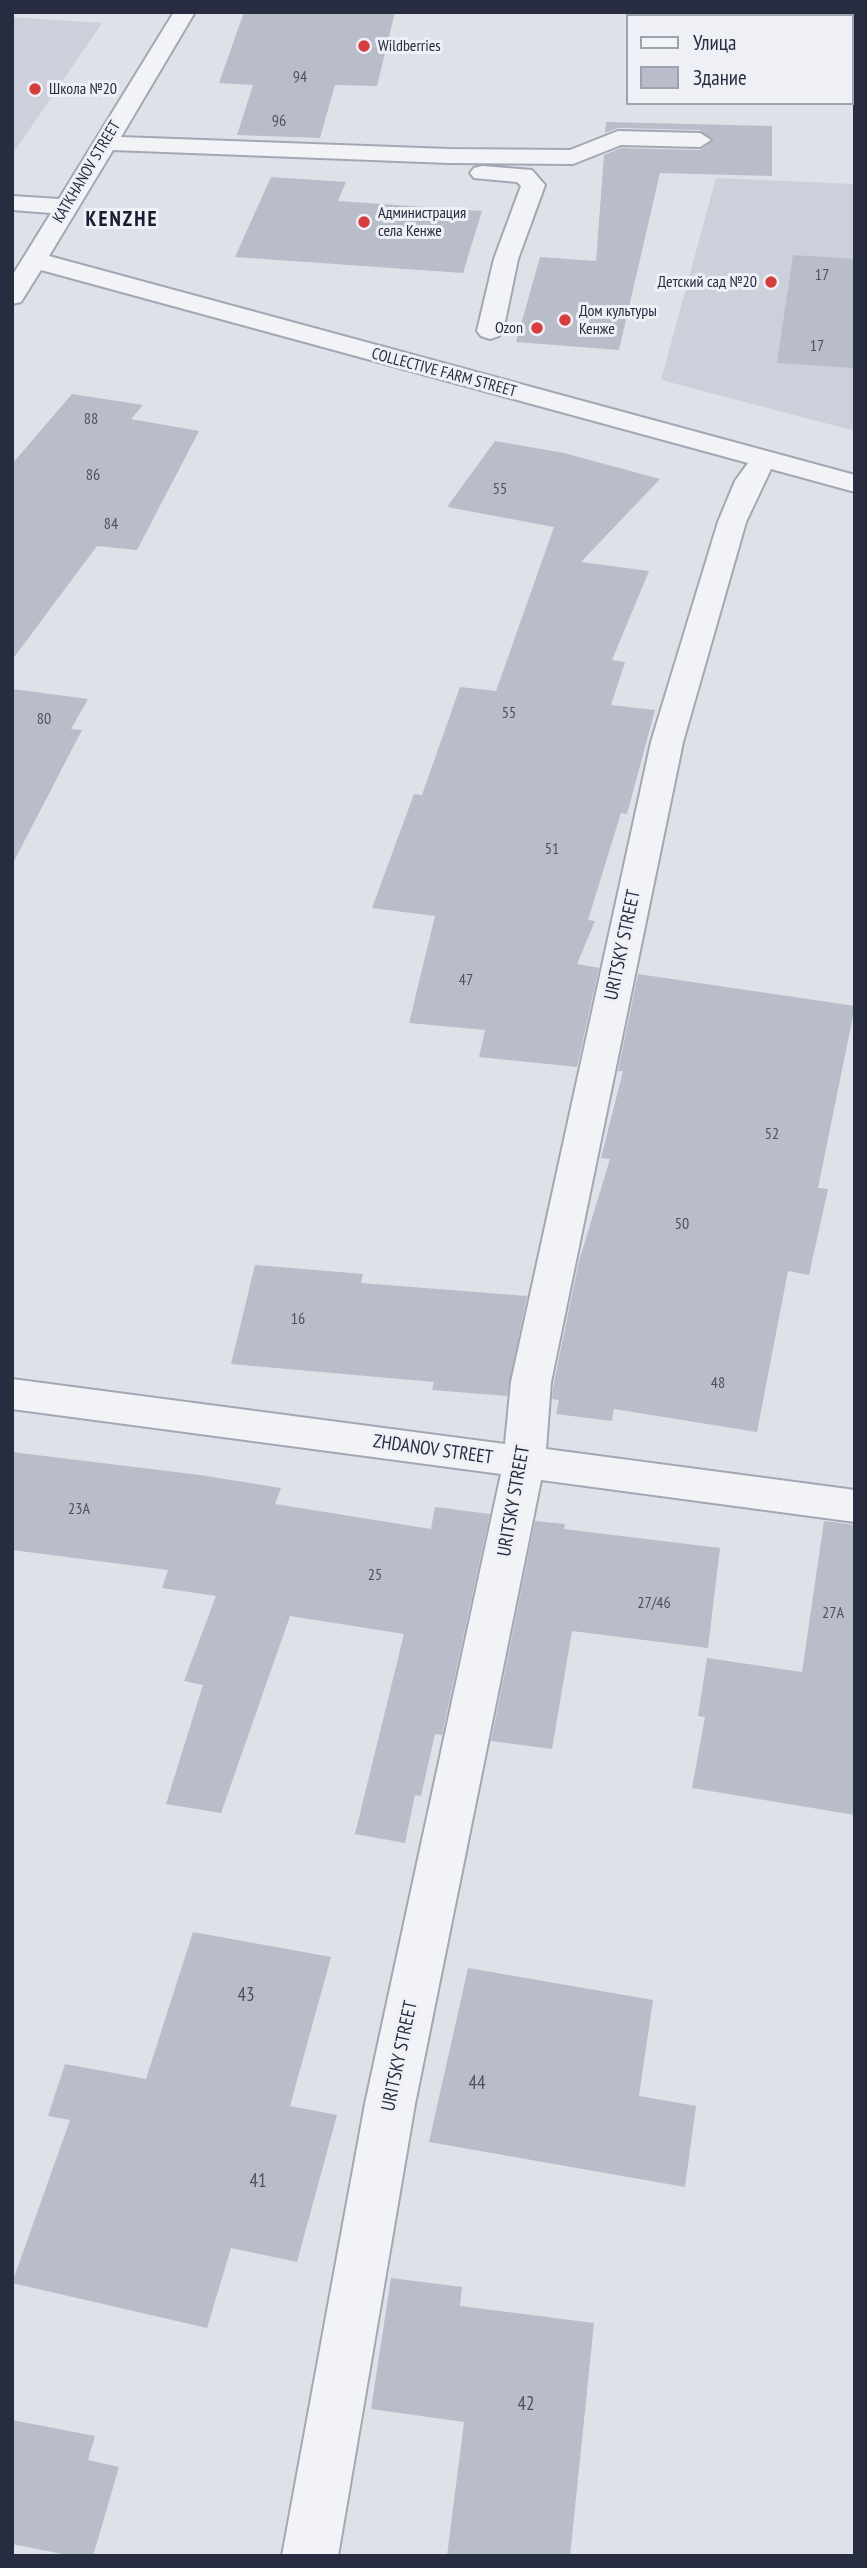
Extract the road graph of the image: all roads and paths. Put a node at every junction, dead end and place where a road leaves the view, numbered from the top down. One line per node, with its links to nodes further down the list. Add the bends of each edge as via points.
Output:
1 (185, 12): 3 (street, KATKHANOV STREET)
2 (700, 140): 3 (street, via 618,138 573,157)
3 (99, 152): 5 (street, KATKHANOV STREET); 8 (street, via 524,175 533,185 506,259)
4 (12, 203): 5 (street)
5 (66, 207): 6 (street, KATKHANOV STREET)
6 (34, 260): 7 (street, KATKHANOV STREET); 9 (street, COLLECTIVE FARM STREET)
7 (12, 297)
8 (490, 331)
9 (764, 459): 10 (street, COLLECTIVE FARM STREET); 12 (street, URITSKY STREET, via 732,522 667,742 531,1382)
10 (855, 484)
11 (12, 1394): 12 (street, ZHDANOV STREET)
12 (524, 1463): 13 (street, ZHDANOV STREET); 14 (street, URITSKY STREET, via 390,2104)
13 (855, 1506)
14 (310, 2556)

